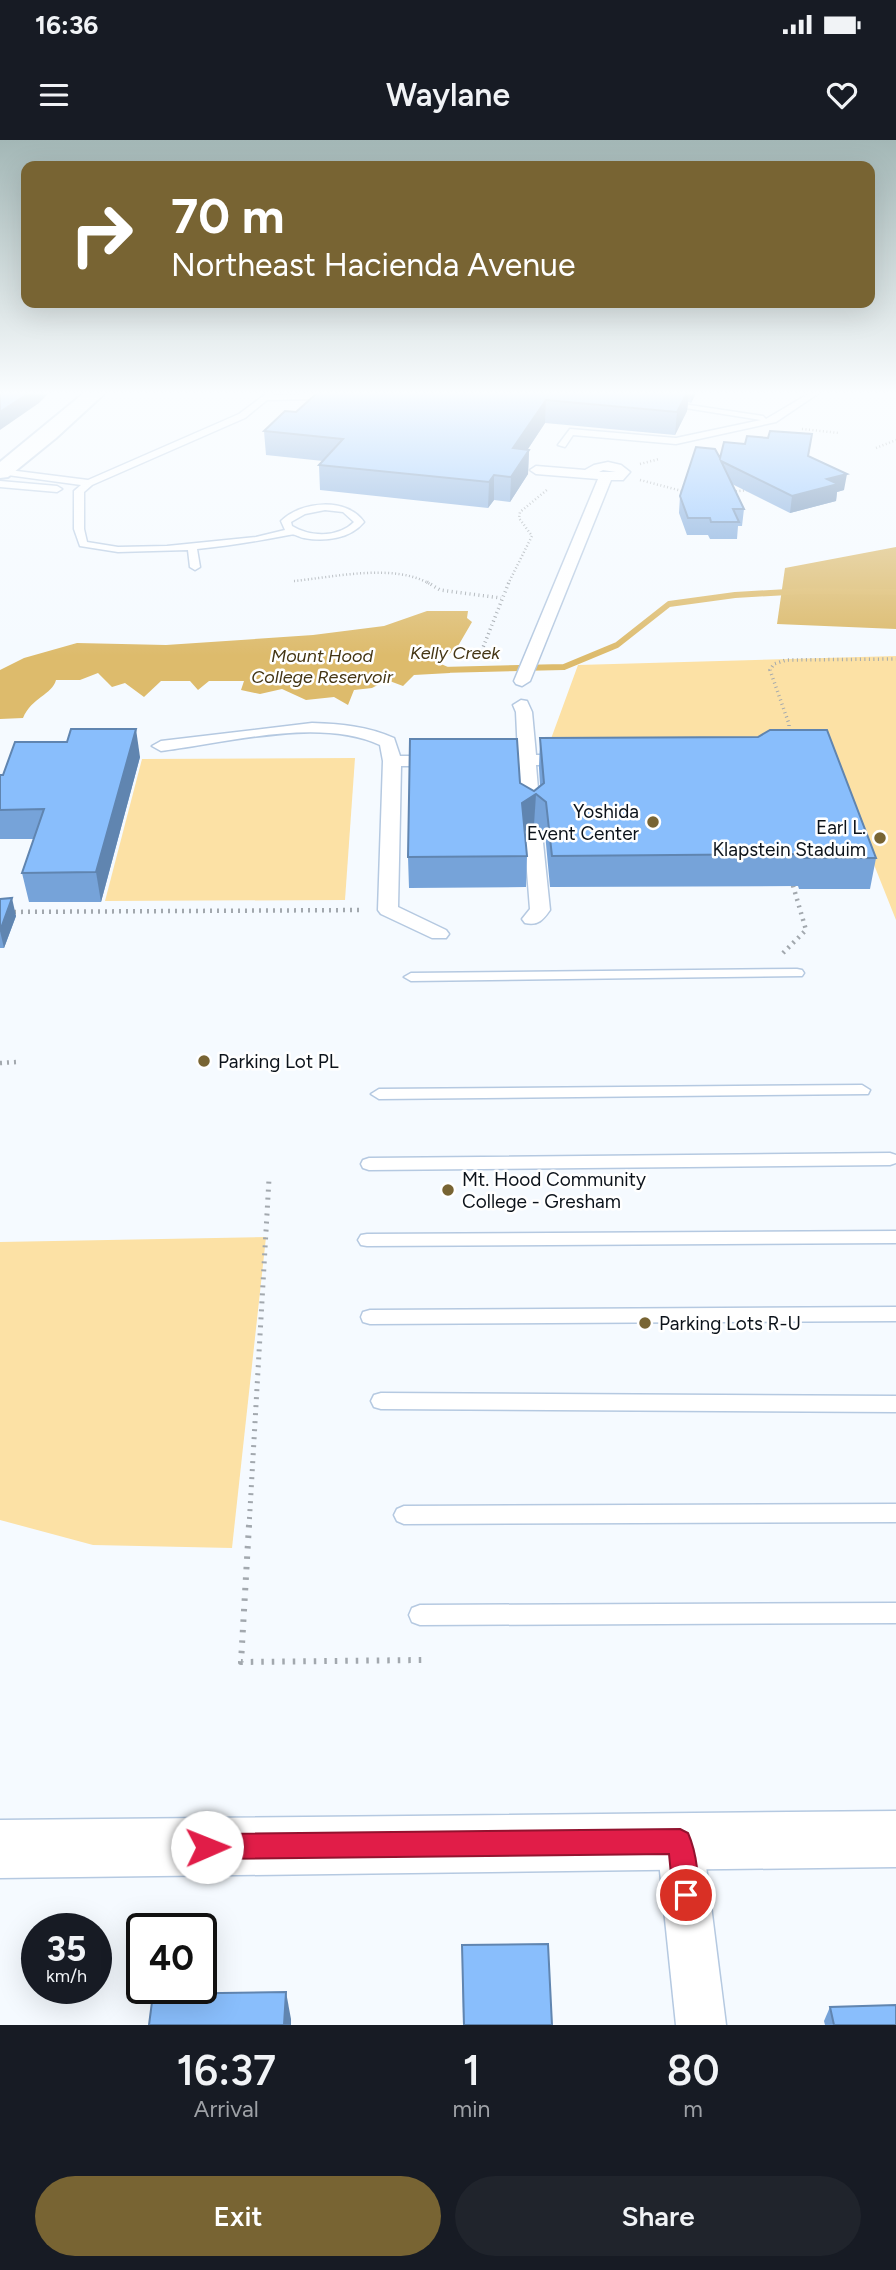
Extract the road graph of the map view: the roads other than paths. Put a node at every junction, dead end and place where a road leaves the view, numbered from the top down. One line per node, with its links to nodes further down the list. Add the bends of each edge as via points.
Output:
1 (26, 481): 5 (lane)
2 (74, 481): 4 (lane)
3 (596, 481): 9 (street)
4 (89, 482): 5 (lane)
5 (79, 491): 7 (lane, via 83,544 96,550)
6 (293, 531): 6 (lane, via 333,536 346,533 359,523 358,517 340,509 312,508 290,516 287,527); 7 (lane, via 254,540)
7 (192, 545): 8 (lane)
8 (195, 566)
9 (523, 681)
10 (522, 705): 12 (street)
11 (161, 746): 14 (street, via 286,731 357,730 388,742)
12 (528, 760): 13 (street); 14 (street); 15 (street, via 540,910)
13 (581, 760)
14 (392, 761): 16 (street, via 388,910)
15 (532, 919)
16 (439, 934)
17 (797, 973): 18 (lane)
18 (411, 977)
19 (862, 1090): 20 (lane)
20 (379, 1094)
21 (890, 1159): 22 (lane)
22 (369, 1164)
23 (896, 1237): 24 (lane)
24 (368, 1240)
25 (896, 1314): 26 (lane)
26 (370, 1317)
27 (381, 1401): 28 (lane)
28 (896, 1404)
29 (896, 1513): 30 (lane)
30 (404, 1515)
31 (896, 1613): 32 (lane)
32 (420, 1615)
33 (896, 1839): 34 (street)
34 (680, 1842): 35 (street); 36 (street)
35 (0, 1849)
36 (701, 2025)

